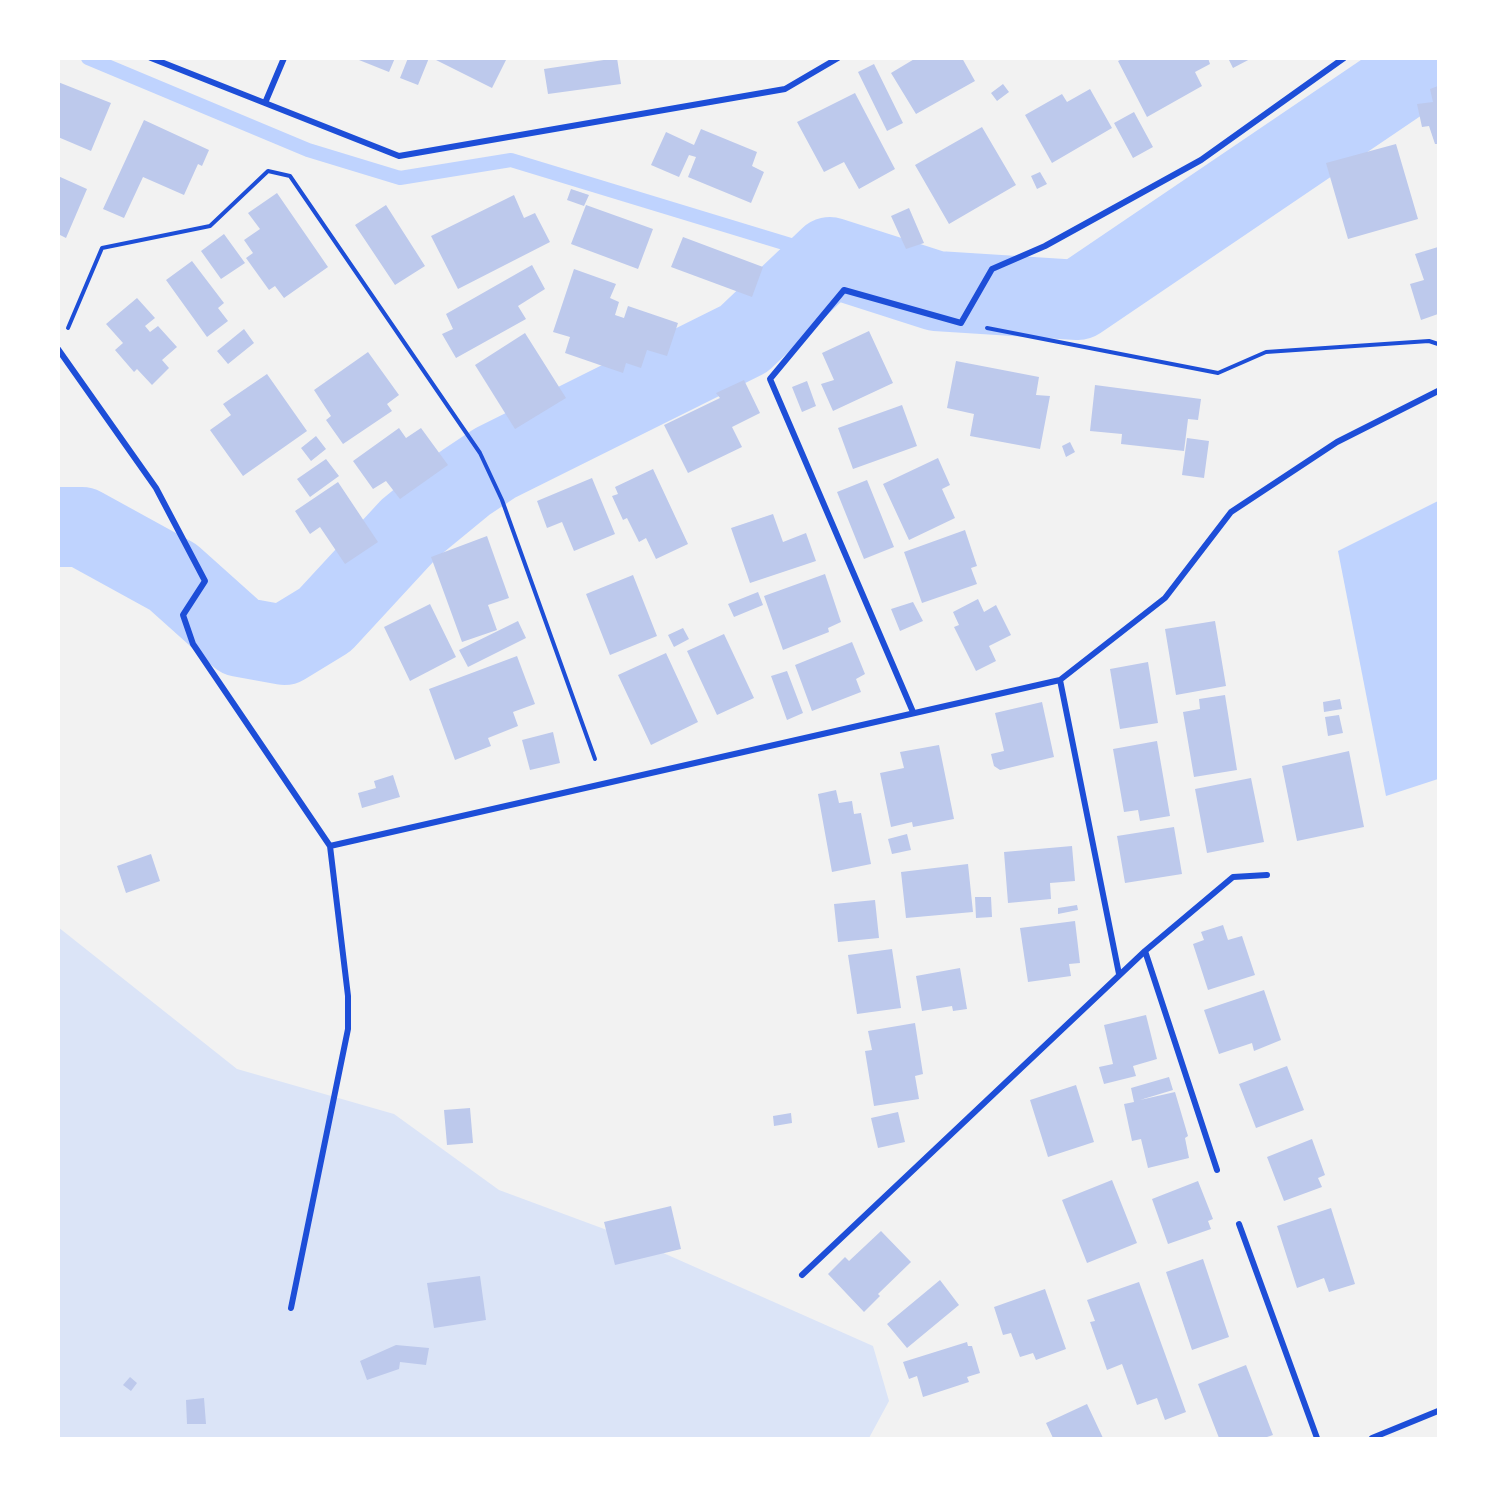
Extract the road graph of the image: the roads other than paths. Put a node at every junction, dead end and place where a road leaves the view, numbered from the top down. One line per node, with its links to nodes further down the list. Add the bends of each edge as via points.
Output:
1 (152, 58): 5 (street)
2 (284, 58): 5 (street)
3 (838, 58): 5 (street, via 785,89 399,156)
4 (1344, 58): 9 (street, via 1201,160 1045,246 992,269 961,323 844,290 770,379)
5 (265, 103)
6 (59, 349): 10 (street, via 156,488 205,581 183,615 193,644)
7 (1438, 391): 8 (street, via 1337,442 1231,512 1165,598)
8 (1060, 680): 9 (street); 13 (street)
9 (913, 712): 10 (street)
10 (330, 846): 17 (street, via 348,996 348,1029)
11 (1267, 875): 12 (street, via 1233,878)
12 (1145, 951): 13 (street); 14 (street)
13 (1119, 974): 16 (street)
14 (1217, 1170)
15 (1239, 1224): 19 (street)
16 (802, 1275)
17 (291, 1308)
18 (1438, 1411): 20 (street)
19 (1317, 1438)
20 (1372, 1438)

